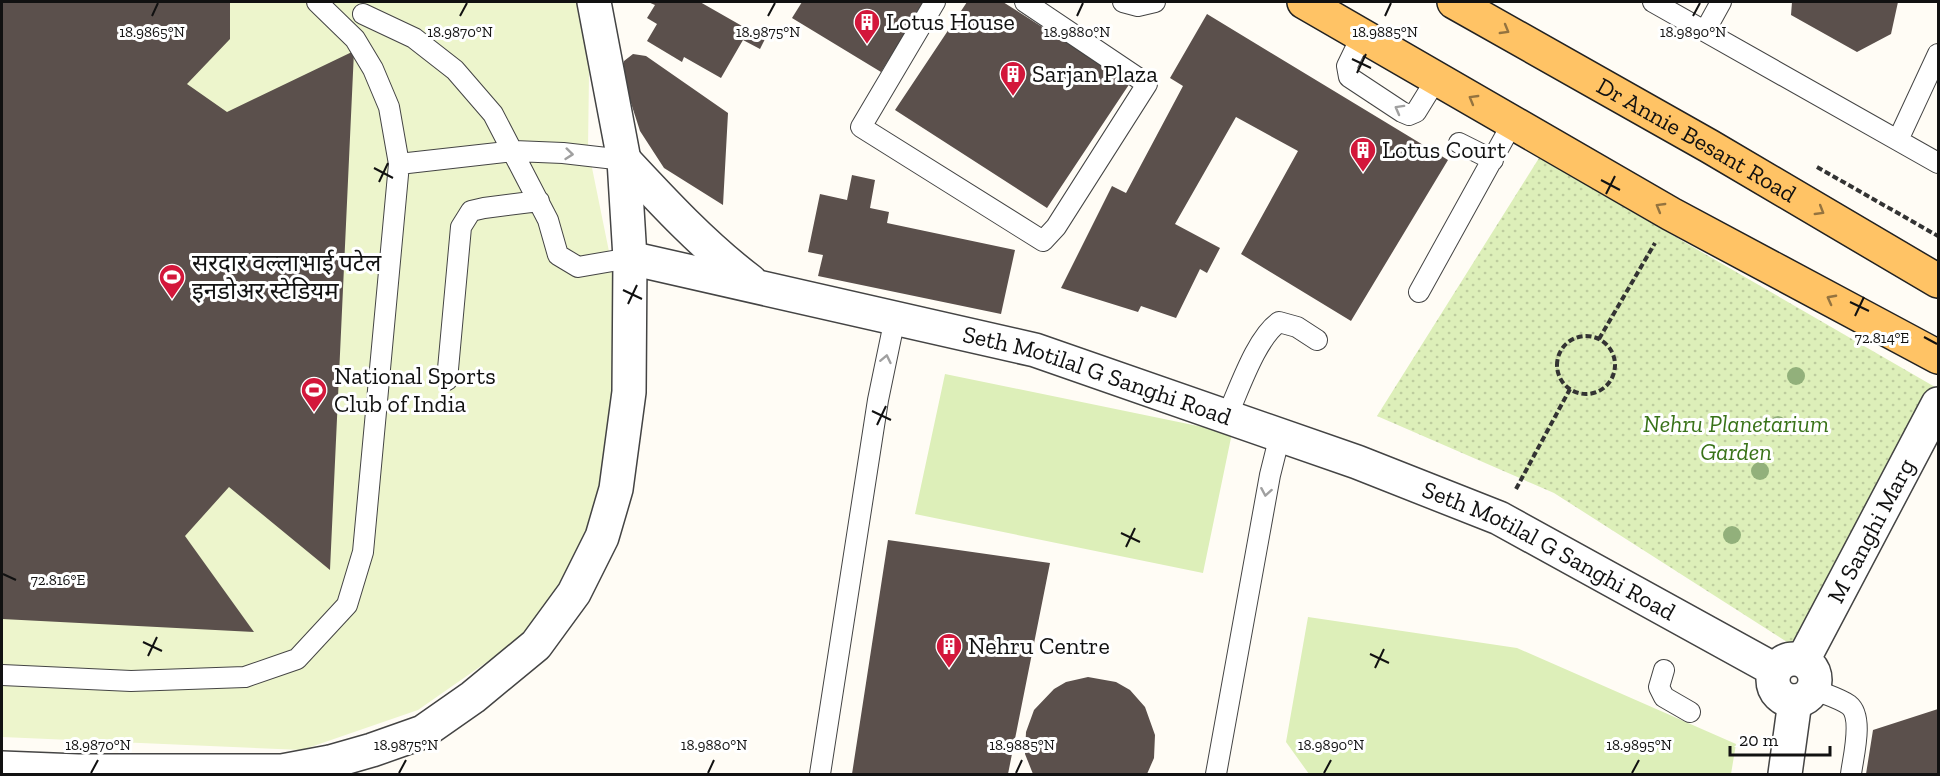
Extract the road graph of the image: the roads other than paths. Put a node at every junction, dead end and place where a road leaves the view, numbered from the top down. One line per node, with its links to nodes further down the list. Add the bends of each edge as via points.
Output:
1 (317, 2): 23 (lane, via 355,39 373,69 389,107)
2 (594, 2): 21 (street)
3 (934, 2): 4 (lane, via 861,127 1043,241 1056,227 1147,84)
4 (1025, 2)
5 (1124, 2): 6 (lane, via 1138,6)
6 (1155, 2)
7 (1304, 2): 13 (main road)
8 (1454, 2): 26 (main road, Dr Annie Besant Road, one-way to 26)
9 (1653, 2): 12 (lane)
10 (1721, 2): 12 (lane)
11 (363, 14): 19 (lane, via 414,39 456,70 493,114)
12 (1705, 31): 17 (lane)
13 (1362, 35): 15 (main road); 15 (lane, one-way to 13, via 1416,112 1402,112 1349,77 1347,66)
14 (1938, 54): 17 (lane)
15 (1437, 78): 16 (main road, one-way to 15)
16 (1513, 122): 20 (lane); 31 (main road, one-way to 16, via 1671,214)
17 (1898, 140): 22 (lane)
18 (1460, 143): 20 (lane)
19 (514, 151): 21 (lane, one-way to 21); 23 (lane); 24 (lane)
20 (1493, 159): 28 (lane)
21 (624, 160): 25 (street); 27 (street, via 669,210)
22 (1938, 163)
23 (399, 164): 37 (lane, via 363,552 347,605 297,658 245,677 131,681)
24 (539, 201): 25 (lane, via 558,255 567,262 578,267); 32 (lane, via 471,211 461,227)
25 (630, 258): 27 (street, Seth Motilal G Sanghi Road); 40 (street, via 629,392 616,489 602,537 574,593 536,645 473,697 423,732 330,762 282,771)
26 (1938, 281)
27 (757, 286): 29 (street, Seth Motilal G Sanghi Road)
28 (1419, 292)
29 (895, 318): 34 (street, Seth Motilal G Sanghi Road, via 1035,350); 41 (lane, one-way to 29, via 878,400)
30 (1317, 340): 34 (lane, via 1297,327 1279,322 1269,329)
31 (1938, 357)
32 (447, 380)
33 (1938, 404): 38 (street, M Sanghi Marg)
34 (1227, 416): 35 (street, Seth Motilal G Sanghi Road)
35 (1280, 435): 38 (street, Seth Motilal G Sanghi Road, via 1500,518); 42 (lane, one-way to 42, via 1269,475)
36 (1664, 670): 39 (lane, via 1659,687 1664,697)
37 (2, 675)
38 (1797, 680): 43 (street, M Sanghi Marg); 44 (lane, via 1850,705 1858,725)
39 (1690, 712)
40 (2, 768)
41 (820, 774)
42 (1216, 774)
43 (1785, 774)
44 (1851, 774)

